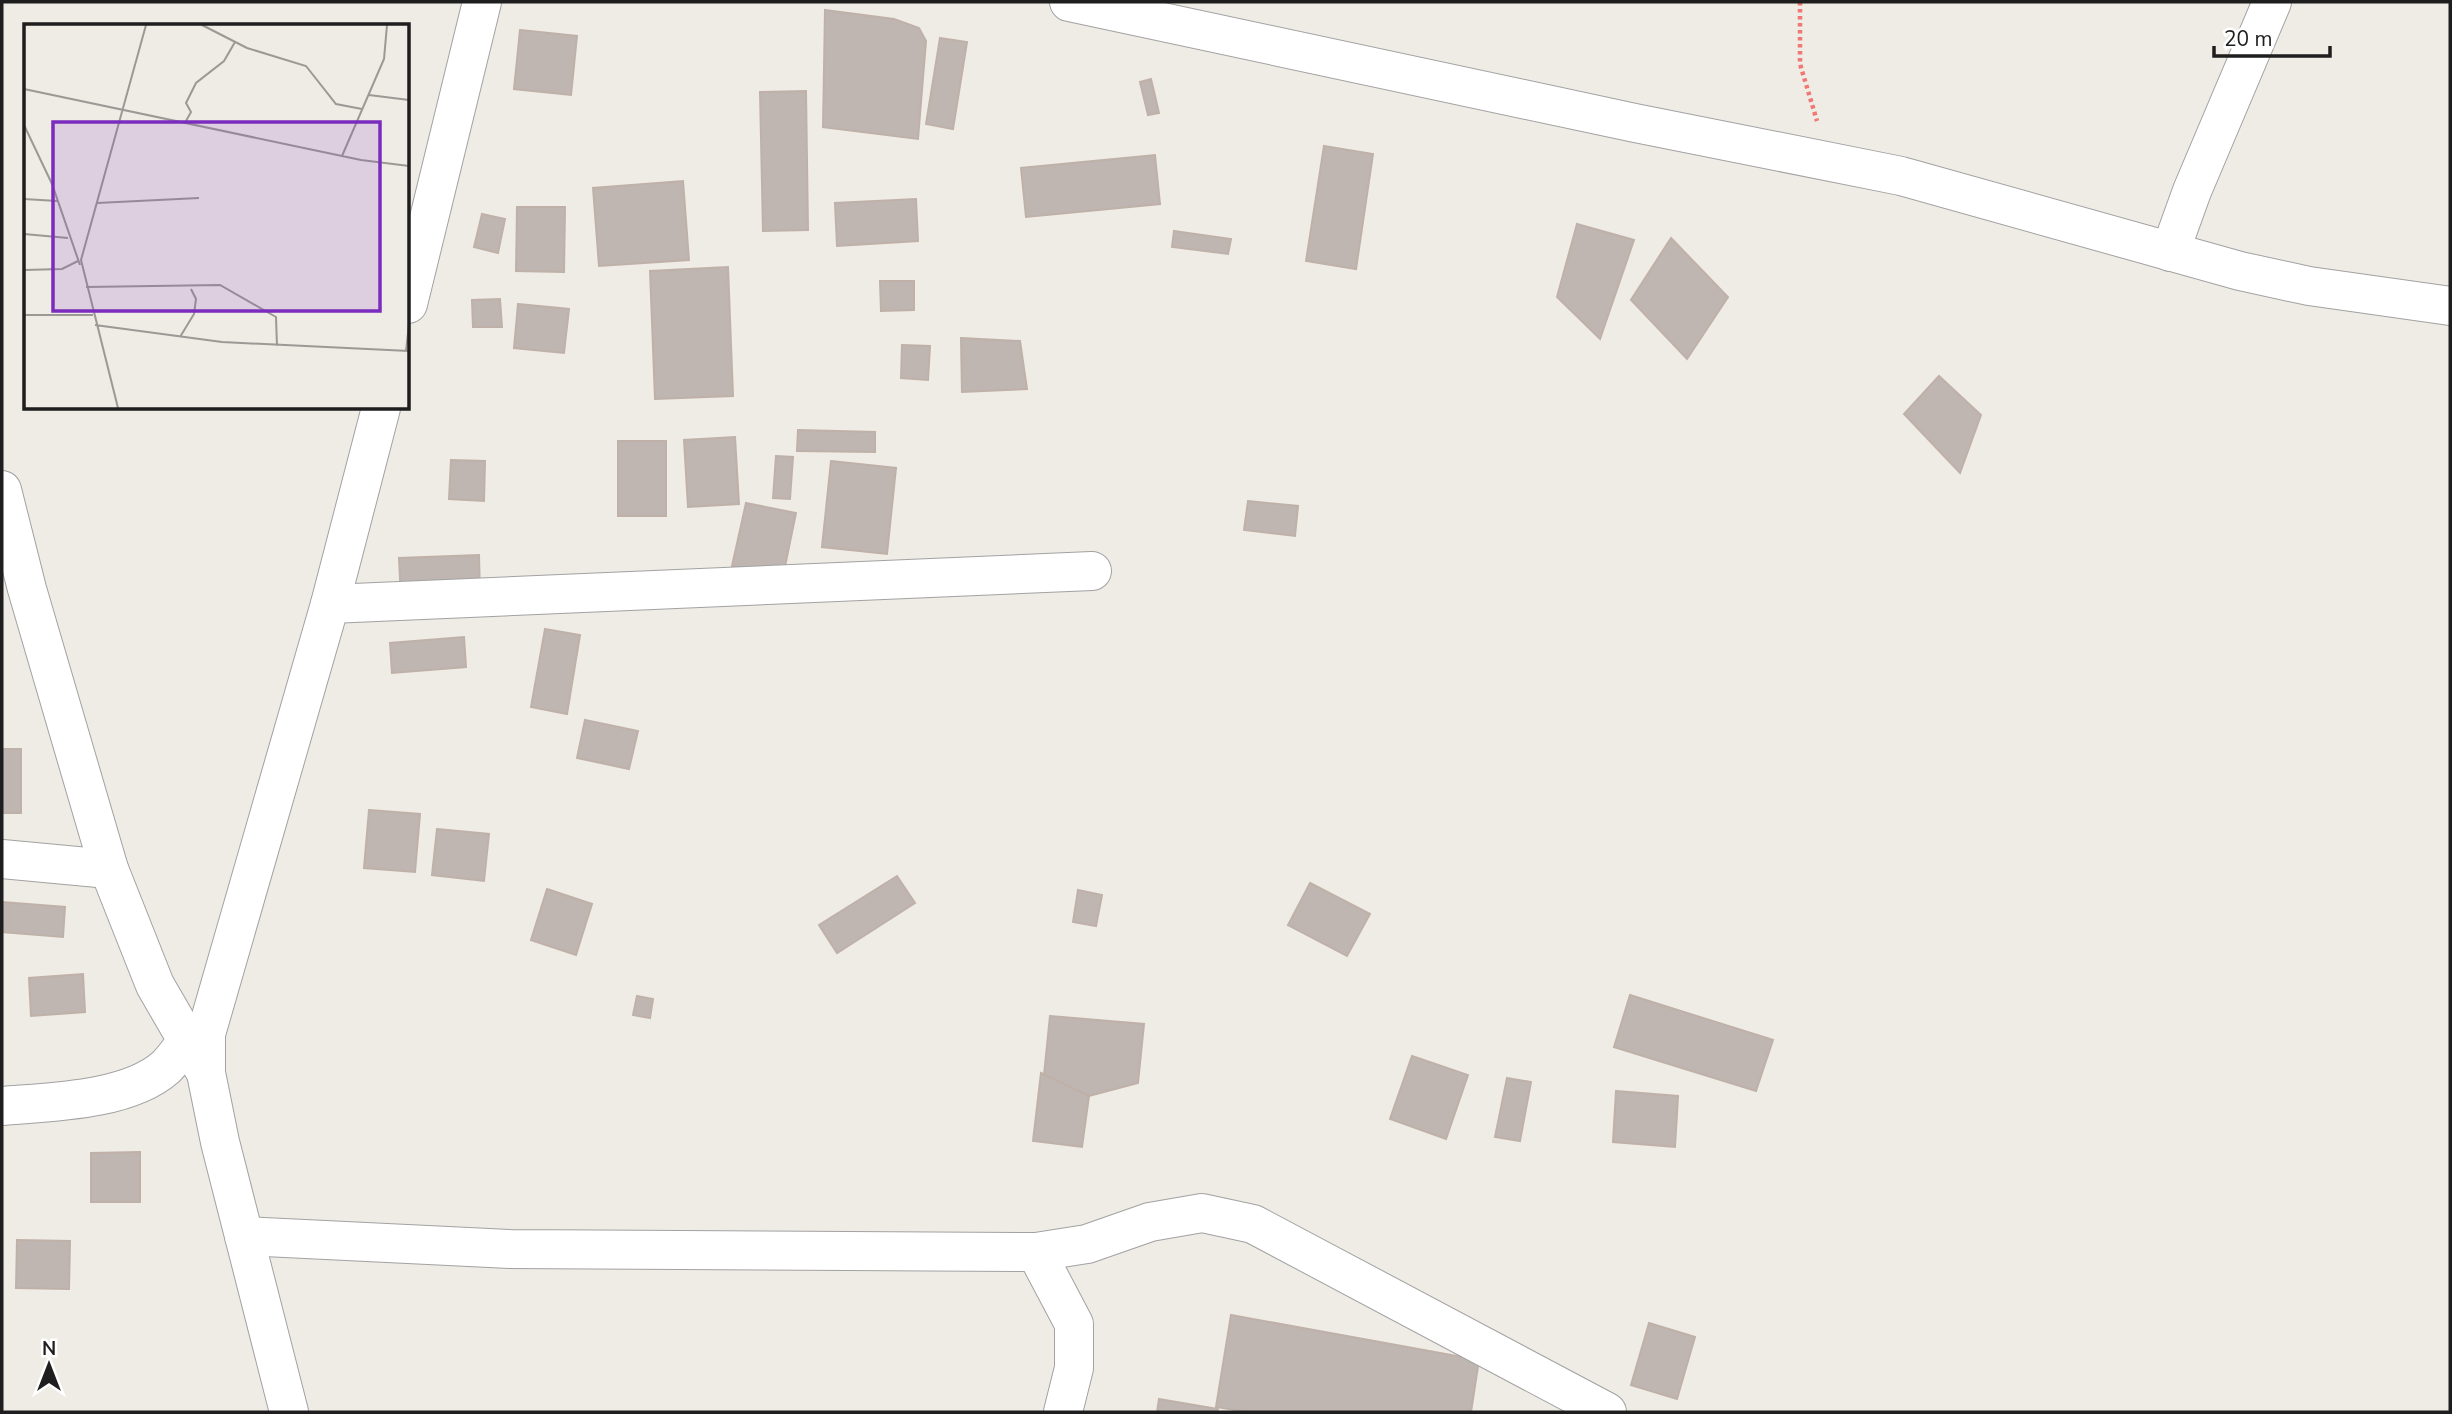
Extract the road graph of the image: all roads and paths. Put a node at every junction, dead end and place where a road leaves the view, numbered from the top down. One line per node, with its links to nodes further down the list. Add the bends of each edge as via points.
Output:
1 (482, 2): 7 (street)
2 (1069, 2): 5 (street)
3 (1800, 2): 5 (path, via 1800,64)
4 (2272, 2): 6 (street)
5 (1828, 161): 6 (street, via 1901,176)
6 (2170, 252): 8 (street, via 2309,286)
7 (410, 296)
8 (2450, 306)
9 (380, 410): 13 (street)
10 (2, 490): 12 (street)
11 (1092, 571): 13 (street)
12 (14, 588): 15 (street)
13 (330, 604): 17 (street, via 221,976 206,1034)
14 (2, 859): 15 (street)
15 (109, 869): 16 (street, via 155,985)
16 (187, 1041): 17 (street); 18 (street, via 164,1068 123,1090)
17 (206, 1073): 19 (street)
18 (2, 1106)
19 (244, 1236): 20 (street, via 510,1249); 21 (street)
20 (1036, 1252): 22 (street, via 1074,1324 1074,1368); 23 (street, via 1087,1244 1150,1222 1202,1213 1253,1224)
21 (289, 1412)
22 (1063, 1412)
23 (1607, 1412)

